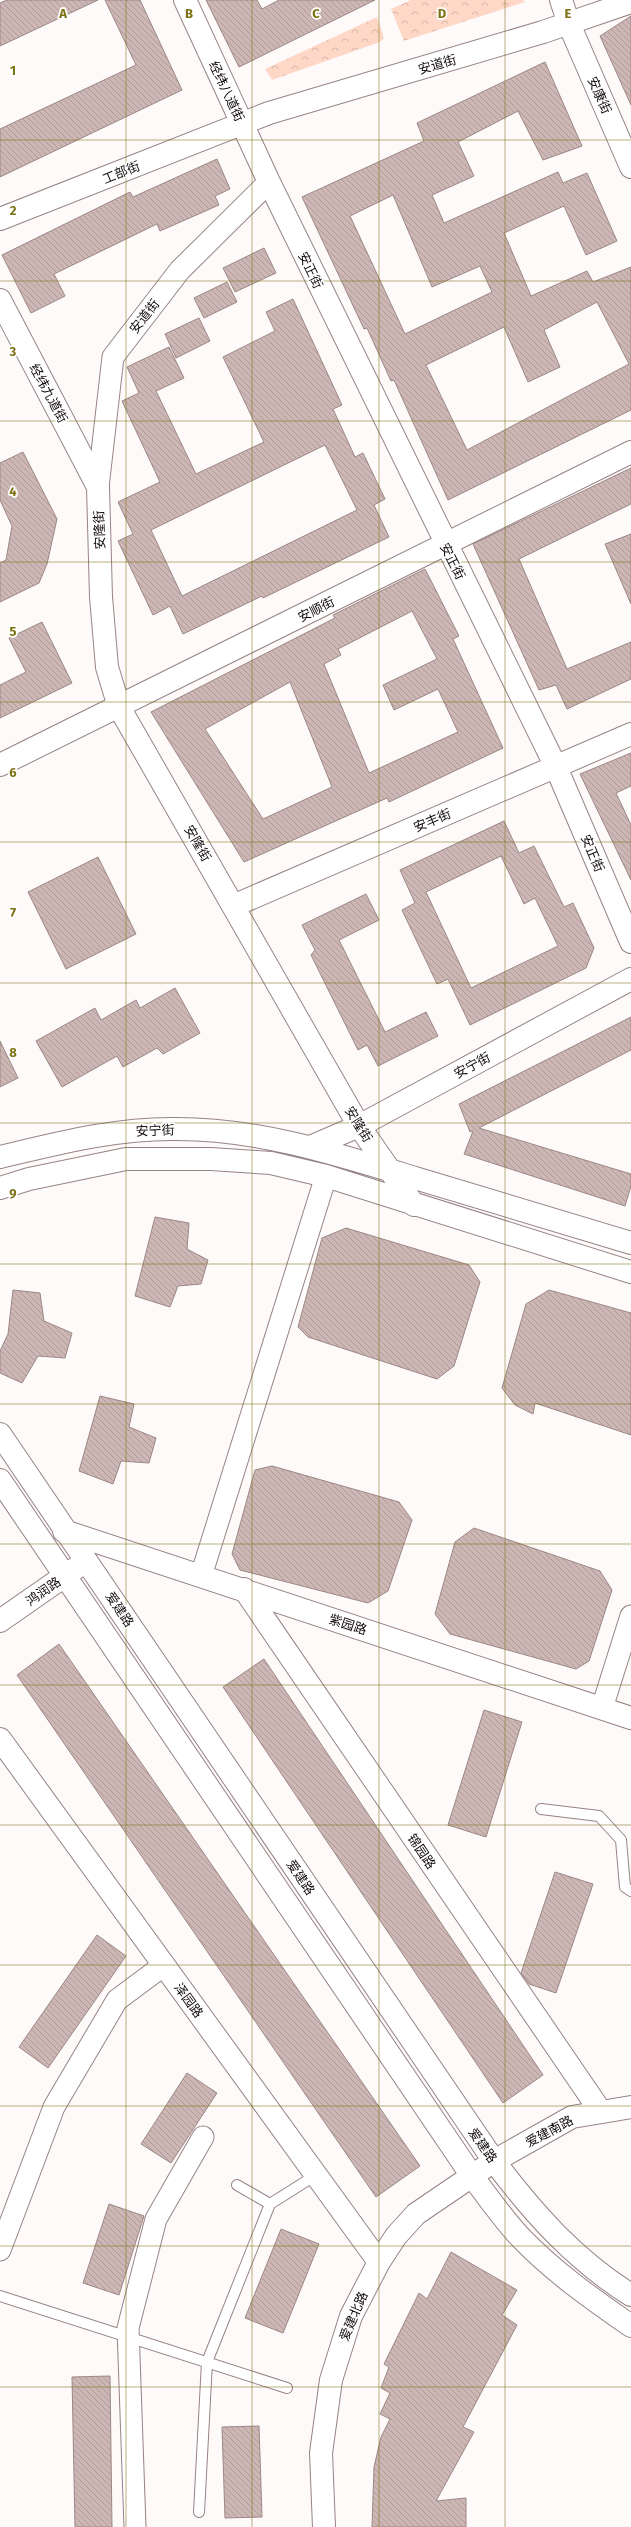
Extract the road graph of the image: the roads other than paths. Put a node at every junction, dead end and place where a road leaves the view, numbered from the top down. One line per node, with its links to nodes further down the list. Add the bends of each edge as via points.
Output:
1 (185, 0): 5 (street, 经纬八道街)
2 (561, 0): 4 (street, 安康街)
3 (631, 2): 4 (street, 安道街)
4 (569, 24): 5 (street, 安道街, via 269,113); 6 (street, 安康街)
5 (242, 124): 7 (street, 经纬八道街); 8 (street, 工部街)
6 (631, 167)
7 (268, 182): 11 (street, 安道街, via 180,270 113,357); 12 (street, 安正街)
8 (0, 219)
9 (0, 300): 11 (street, 经纬九道街)
10 (631, 452): 12 (street, 安顺街)
11 (98, 487): 13 (street, 安隆街, via 101,597 107,667)
12 (445, 544): 13 (street, 安顺街); 16 (street, 安正街)
13 (120, 707): 15 (street, 安顺街); 17 (street, 安隆街)
14 (631, 734): 16 (street, 安丰街)
15 (0, 765)
16 (556, 767): 17 (street, 安丰街); 18 (street, 安正街)
17 (234, 906): 20 (street, 安隆街)
18 (631, 942)
19 (631, 979): 20 (street, 安宁街)
20 (359, 1126): 21 (street, 安宁街); 23 (street, 安隆街)
21 (310, 1147): 22 (street, 安宁街, via 246,1133 177,1129 137,1130 89,1135); 23 (street, 安宁街)
22 (0, 1157)
23 (390, 1170): 26 (street, 安隆街); 27 (street)
24 (326, 1176): 25 (street, via 271,1163 211,1159 126,1159 29,1179); 26 (street); 34 (street)
25 (0, 1188)
26 (414, 1205): 28 (street)
27 (631, 1242)
28 (631, 1272)
29 (0, 1434): 31 (street, 爱建路)
30 (0, 1480): 33 (street, 爱建路)
31 (64, 1531): 32 (street, 爱建路); 34 (street, 紫园路)
32 (87, 1561): 33 (street, 鸿润路); 47 (street, 爱建路)
33 (65, 1576): 37 (street, 鸿润路); 49 (street, 爱建路)
34 (201, 1576): 35 (street, 紫园路)
35 (244, 1590): 38 (street, 紫园路); 45 (street, 锦园路)
36 (631, 1616): 38 (street)
37 (0, 1621)
38 (602, 1708): 39 (street, 紫园路)
39 (631, 1718)
40 (0, 1739): 43 (street, 泽园路)
41 (541, 1809): 42 (lane, via 599,1816 621,1840 624,1887)
42 (631, 1891)
43 (164, 1965): 48 (street, 泽园路); 52 (street, via 117,2000 54,2107)
44 (631, 2107): 45 (street, 爱建南路)
45 (601, 2112): 47 (street, 爱建南路, via 572,2117)
46 (203, 2137): 57 (street, via 156,2219 128,2328)
47 (494, 2161): 49 (street, 爱建北路); 54 (street, 爱建路, via 554,2235 592,2268)
48 (316, 2175): 51 (lane); 53 (street, 泽园路)
49 (472, 2176): 53 (street, 爱建北路, via 416,2214 396,2236); 56 (street, 爱建路, via 503,2217 541,2257 567,2280)
50 (238, 2185): 51 (lane)
51 (270, 2204): 58 (lane)
52 (0, 2250)
53 (379, 2262): 62 (street, 爱建北路, via 351,2316 331,2380 321,2453)
54 (631, 2295)
55 (0, 2296): 57 (lane)
56 (631, 2326)
57 (128, 2337): 58 (lane); 61 (street)
58 (207, 2362): 59 (lane); 60 (lane)
59 (287, 2388)
60 (199, 2512)
61 (135, 2527)
62 (324, 2527)

